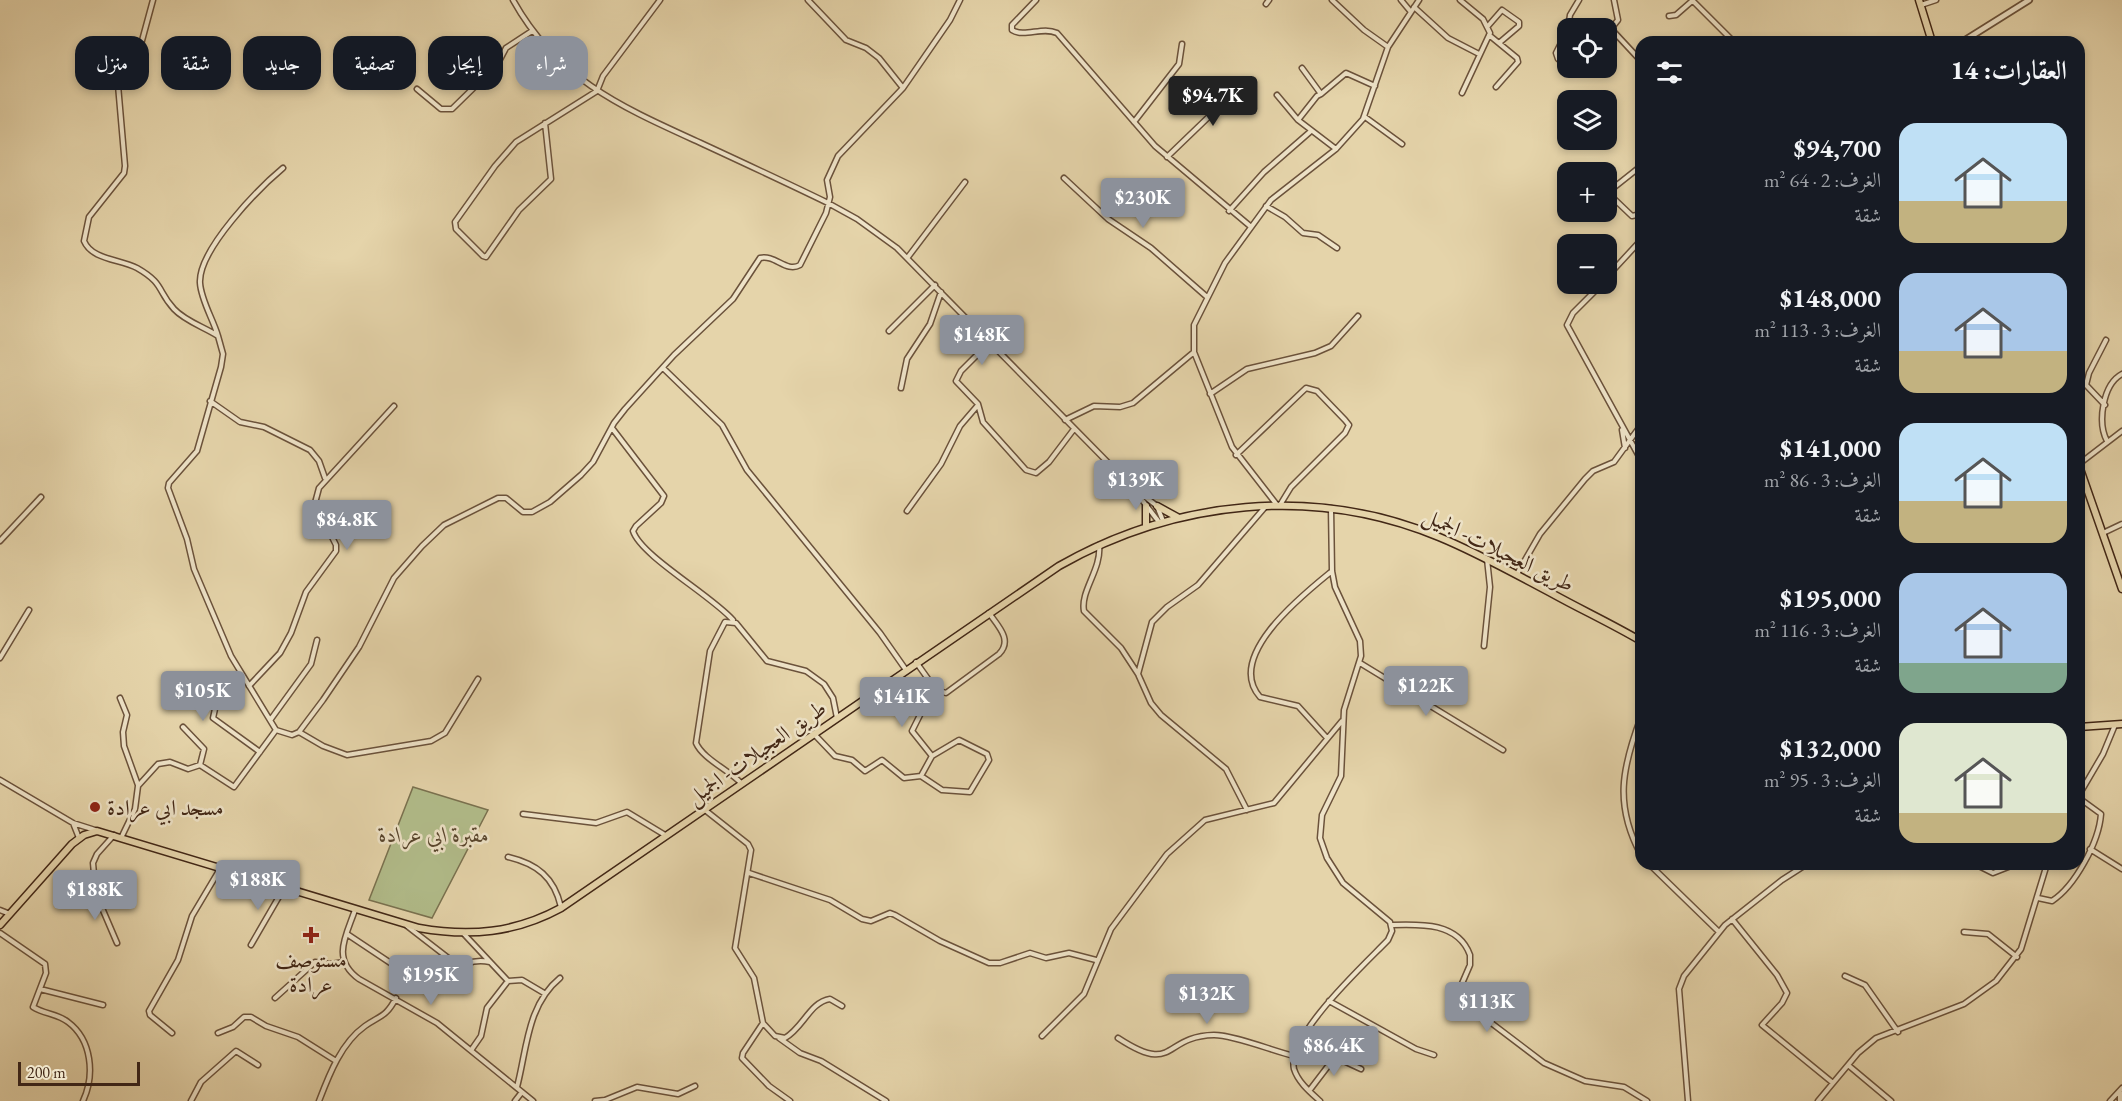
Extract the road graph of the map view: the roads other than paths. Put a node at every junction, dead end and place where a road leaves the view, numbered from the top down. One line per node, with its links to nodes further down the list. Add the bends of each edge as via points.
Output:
1 (153, 0): 70 (street, via 137,59 118,85 124,173 89,217 84,241 106,259 123,262 150,276 159,283 175,310)
2 (513, 0): 22 (street)
3 (660, 0): 39 (street, via 603,76)
4 (808, 0): 37 (street, via 846,40 879,58)
5 (960, 0): 37 (street)
6 (1036, 0): 45 (street, via 1012,25 1012,30 1058,33)
7 (1332, 0): 30 (street)
8 (1401, 0): 17 (street)
9 (1419, 0): 17 (street)
10 (1460, 0): 21 (street)
11 (1579, 0): 19 (street)
12 (1614, 0): 20 (street)
13 (1692, 0): 18 (street, via 1676,15); 24 (street)
14 (1936, 0): 16 (street)
15 (2029, 0): 26 (street)
16 (1920, 3): 25 (main road)
17 (1412, 10): 30 (street); 31 (street, via 1448,38)
18 (1669, 16)
19 (1570, 18)
20 (1617, 21)
21 (1488, 26): 23 (street); 28 (street, via 1502,10 1519,22)
22 (532, 31): 38 (street, via 506,48 497,65 452,109 441,109); 39 (street, via 565,67)
23 (1489, 35): 28 (street); 31 (street)
24 (1728, 36)
25 (1930, 36)
26 (1972, 36)
27 (1617, 38): 32 (street)
28 (1499, 43): 36 (street, via 1518,62)
29 (1182, 44): 45 (street, via 1179,64)
30 (1388, 47): 35 (street)
31 (1479, 54): 40 (street)
32 (1635, 55)
33 (1302, 68): 41 (street)
34 (1218, 85): 50 (street, via 1221,105)
35 (1375, 86): 41 (street, via 1346,73); 43 (street)
36 (1496, 87)
37 (903, 88): 55 (street, via 837,156 827,180)
38 (417, 89)
39 (597, 92): 46 (street); 55 (street)
40 (1461, 93)
41 (1321, 94): 44 (street)
42 (1277, 95): 44 (street)
43 (1365, 117): 48 (street); 49 (street)
44 (1298, 120): 47 (street)
45 (1134, 122): 50 (street)
46 (544, 123): 46 (street, via 551,179 519,210 501,238 483,256 456,229 455,222 507,151)
47 (1311, 131): 49 (street); 57 (street, via 1264,172)
48 (1402, 144)
49 (1336, 149): 56 (street)
50 (1167, 157): 57 (street)
51 (283, 168): 70 (street, via 224,228 201,276 201,288)
52 (1635, 171): 58 (street, via 1610,195)
53 (1064, 178): 67 (street, via 1108,219 1151,248)
54 (965, 182): 62 (street)
55 (828, 203): 62 (street, via 879,233); 74 (street, via 801,265 790,268 767,257 760,258 733,299)
56 (1266, 206): 59 (street); 61 (street, via 1303,233 1318,236)
57 (1229, 211): 59 (street)
58 (1635, 215)
59 (1250, 226): 67 (street)
60 (1635, 247): 63 (street)
61 (1337, 248)
62 (908, 257): 64 (street)
63 (1617, 266)
64 (935, 285): 65 (street); 69 (street)
65 (941, 292): 72 (street); 76 (street, via 930,324 907,358)
66 (1592, 294): 85 (street, via 1572,313 1567,325)
67 (1207, 297): 73 (street, via 1192,332)
68 (1358, 316): 77 (street, via 1331,345 1315,353 1247,369)
69 (888, 330)
70 (218, 336): 78 (street, via 223,354)
71 (2106, 340): 80 (street, via 2086,385)
72 (990, 342): 79 (street, via 957,378 960,387); 82 (street)
73 (1194, 352): 77 (street); 82 (street, via 1133,403 1094,406)
74 (663, 368): 83 (street); 124 (street, via 722,425 747,470)
75 (2122, 374): 80 (street, via 2109,386)
76 (901, 388)
77 (1210, 394): 92 (street)
78 (210, 401): 94 (street, via 240,422 264,427 310,450); 125 (street, via 197,451 167,487 211,614)
79 (978, 404): 84 (street, via 986,425 1033,474 1044,467); 103 (street)
80 (2105, 405): 89 (street, via 2102,427)
81 (394, 406): 94 (street)
82 (1065, 420): 84 (street)
83 (612, 428): 117 (street, via 664,496 633,531 638,543); 138 (street, via 581,476 538,510 523,512 506,498 498,498 434,533 394,578 359,647)
84 (1074, 429): 96 (street)
85 (1622, 429): 88 (street); 90 (street)
86 (2121, 433): 89 (street)
87 (1635, 434): 88 (street)
88 (1630, 441): 90 (street); 91 (street)
89 (2107, 441): 93 (street)
90 (1625, 448): 113 (street, via 1611,464 1586,478 1542,532)
91 (1635, 450)
92 (1236, 455): 98 (street); 98 (street, via 1306,388 1317,391 1345,420 1349,427 1346,432)
93 (2085, 459)
94 (325, 478): 129 (street, via 315,503 336,551 306,592 280,653)
95 (2085, 482): 108 (main road)
96 (1132, 487): 99 (street); 100 (street)
97 (41, 497): 109 (street)
98 (1278, 505): 101 (main road, طريق العجيلات- الجميل); 102 (main road, طريق العجيلات- الجميل)
99 (1146, 506): 105 (street); 107 (main road)
100 (1157, 506): 104 (main road); 105 (street)
101 (1266, 506): 104 (main road, طريق العجيلات- الجميل); 126 (street, via 1198,585 1152,622)
102 (1331, 508): 111 (main road, طريق العجيلات- الجميل, via 1410,526); 112 (street)
103 (907, 511)
104 (1178, 517): 105 (main road, طريق العجيلات- الجميل)
105 (1161, 521): 107 (main road, طريق العجيلات- الجميل)
106 (2122, 524): 108 (street)
107 (1146, 526): 110 (main road, طريق العجيلات- الجميل)
108 (2103, 534): 114 (main road)
109 (0, 541)
110 (1099, 544): 116 (main road, طريق العجيلات- الجميل); 126 (street, via 1098,564 1084,610 1121,648)
111 (1487, 559): 113 (main road, طريق العجيلات- الجميل); 120 (street, via 1490,587)
112 (1332, 571): 123 (street, via 1360,641); 141 (street, via 1278,620 1257,653 1251,675 1260,697 1298,706)
113 (1517, 574): 118 (main road, طريق العجيلات- الجميل)
114 (2122, 589)
115 (28, 610): 121 (street)
116 (989, 612): 122 (main road, طريق العجيلات- الجميل); 122 (street, via 1006,646 946,693 936,690)
117 (733, 621): 131 (street, via 767,661 806,671 824,684 833,698); 148 (street, via 722,625 713,641 696,743 707,757)
118 (1635, 638)
119 (317, 640): 132 (street, via 311,664)
120 (1484, 646)
121 (0, 658)
122 (916, 662): 124 (main road, طريق العجيلات- الجميل)
123 (1360, 663): 133 (street); 142 (street)
124 (906, 670): 128 (main road, طريق العجيلات- الجميل)
125 (240, 675): 129 (street); 143 (street, via 215,709 213,718)
126 (1138, 675): 153 (street, via 1161,715 1226,769)
127 (478, 679): 138 (street, via 445,733 431,741 347,755)
128 (887, 683): 131 (main road, طريق العجيلات- الجميل); 144 (street, via 921,712 912,731)
129 (249, 686): 132 (street)
130 (120, 698): 149 (street, via 127,716 124,746)
131 (837, 718): 139 (main road, طريق العجيلات- الجميل)
132 (271, 719): 137 (street)
133 (1343, 720): 141 (street); 180 (street, via 1343,767 1320,823 1322,846 1343,883)
134 (2119, 725): 136 (main road); 150 (street)
135 (183, 727): 145 (street, via 204,749)
136 (2085, 727)
137 (276, 730): 138 (street, via 292,735); 143 (street)
138 (299, 732)
139 (814, 734): 146 (street, via 835,756 852,760 865,771 882,760 904,778); 148 (main road, طريق العجيلات- الجميل)
140 (1635, 737): 160 (street, via 1623,778 1623,801 1626,822)
141 (1327, 738): 153 (street, via 1274,803)
142 (1503, 750)
143 (260, 752): 145 (street, via 234,787)
144 (932, 756): 146 (street); 146 (street, via 959,740 987,754 989,760 970,792 942,790)
145 (200, 765): 149 (street, via 188,768 163,761)
146 (921, 776)
147 (0, 780): 155 (street)
148 (742, 783): 152 (main road, طريق العجيلات- الجميل)
149 (138, 786): 157 (street, via 135,809)
150 (2085, 786)
151 (2085, 801): 161 (street, via 2101,814)
152 (704, 810): 158 (main road, طريق العجيلات- الجميل); 170 (street, via 748,844)
153 (1247, 810): 189 (street, via 1205,820 1181,840 1120,915)
154 (523, 814): 158 (street, via 596,823 627,812)
155 (73, 823): 156 (street); 159 (street)
156 (97, 831): 157 (main road, طريق العجيلات- الجميل); 159 (main road, طريق العجيلات- الجميل)
157 (118, 835): 164 (main road, طريق العجيلات- الجميل); 186 (street, via 97,854 93,863 103,894 102,908)
158 (666, 836): 173 (main road, طريق العجيلات- الجميل)
159 (78, 838): 176 (main road, طريق العجيلات- الجميل)
160 (1635, 842)
161 (2089, 849): 163 (street); 169 (street)
162 (508, 857): 173 (street, via 545,873)
163 (2085, 858)
164 (221, 868): 171 (main road, طريق العجيلات- الجميل); 205 (street, via 192,916 178,960 149,1011)
165 (1655, 870): 181 (street)
166 (1798, 870): 177 (street)
167 (2045, 870): 172 (street)
168 (2080, 870): 172 (street, via 2063,894 2052,901)
169 (2122, 870)
170 (749, 873): 189 (street, via 830,900 862,920 871,921 890,913 989,963 1030,953 1046,958 1069,953); 203 (street, via 735,948 754,978)
171 (284, 888): 175 (main road, طريق العجيلات- الجميل); 187 (street)
172 (2038, 898): 188 (street)
173 (561, 908): 185 (main road, طريق العجيلات- الجميل, via 502,931)
174 (0, 910): 176 (street)
175 (355, 910): 178 (main road, طريق العجيلات- الجميل); 184 (street)
176 (10, 914): 179 (main road, طريق العجيلات- الجميل)
177 (1732, 920): 181 (street); 217 (street, via 1787,993 1762,1026)
178 (404, 924): 185 (main road, طريق العجيلات- الجميل); 192 (street)
179 (0, 925)
180 (1391, 926): 200 (street, via 1388,940); 233 (street, via 1436,926 1453,934 1470,955 1470,965 1457,995 1461,1000 1544,1063 1585,1081 1624,1087)
181 (1719, 932): 234 (street, via 1684,976 1679,989)
182 (1964, 932): 188 (street, via 1988,934)
183 (0, 933): 196 (street, via 45,964)
184 (347, 934): 190 (street, via 342,949); 192 (street, via 429,984 437,985)
185 (464, 934): 191 (street)
186 (117, 943)
187 (251, 945)
188 (2017, 957): 204 (street, via 1996,981 1964,1004)
189 (1096, 960): 207 (street, via 1090,986)
190 (344, 962): 198 (street, via 315,962); 199 (street, via 359,979)
191 (490, 962): 192 (street, via 479,960); 195 (street)
192 (459, 967)
193 (1845, 976): 204 (street, via 1865,985)
194 (560, 978): 197 (street)
195 (508, 981): 197 (street, via 522,980); 210 (street, via 486,1008 481,1036)
196 (40, 989): 201 (street); 223 (street, via 33,1007 67,1021 87,1047 89,1073)
197 (544, 993): 219 (street, via 527,1034)
198 (275, 998)
199 (396, 998): 210 (street); 213 (street, via 388,1013 365,1026)
200 (1329, 1001): 211 (street); 212 (street)
201 (103, 1005)
202 (842, 1006): 208 (street, via 830,999 819,1002 793,1033)
203 (763, 1023): 208 (street); 230 (street, via 742,1058)
204 (1898, 1032): 215 (street, via 1876,1038)
205 (172, 1033)
206 (218, 1033): 213 (street, via 244,1017 251,1017 306,1041)
207 (1042, 1036)
208 (779, 1038): 231 (street)
209 (1118, 1038): 212 (street, via 1155,1056 1188,1039 1214,1035)
210 (472, 1049): 219 (street)
211 (1434, 1055)
212 (1294, 1056): 221 (street, via 1297,1076)
213 (336, 1061): 225 (street)
214 (258, 1065): 224 (street, via 236,1051 201,1082)
215 (1848, 1065): 217 (street); 236 (street)
216 (1361, 1068): 221 (street, via 1335,1058)
217 (1833, 1083): 235 (street)
218 (695, 1086): 229 (street, via 678,1094 637,1087)
219 (517, 1087): 222 (street)
220 (2121, 1090): 237 (street); 238 (street)
221 (1309, 1091): 232 (street)
222 (522, 1092): 226 (street); 227 (street)
223 (83, 1101)
224 (191, 1101)
225 (319, 1101)
226 (515, 1101)
227 (533, 1101)
228 (595, 1101): 229 (street)
229 (606, 1101)
230 (790, 1101)
231 (886, 1101)
232 (1320, 1101)
233 (1647, 1101)
234 (1689, 1101)
235 (1818, 1101)
236 (1891, 1101)
237 (2110, 1101)
238 (2120, 1101)

